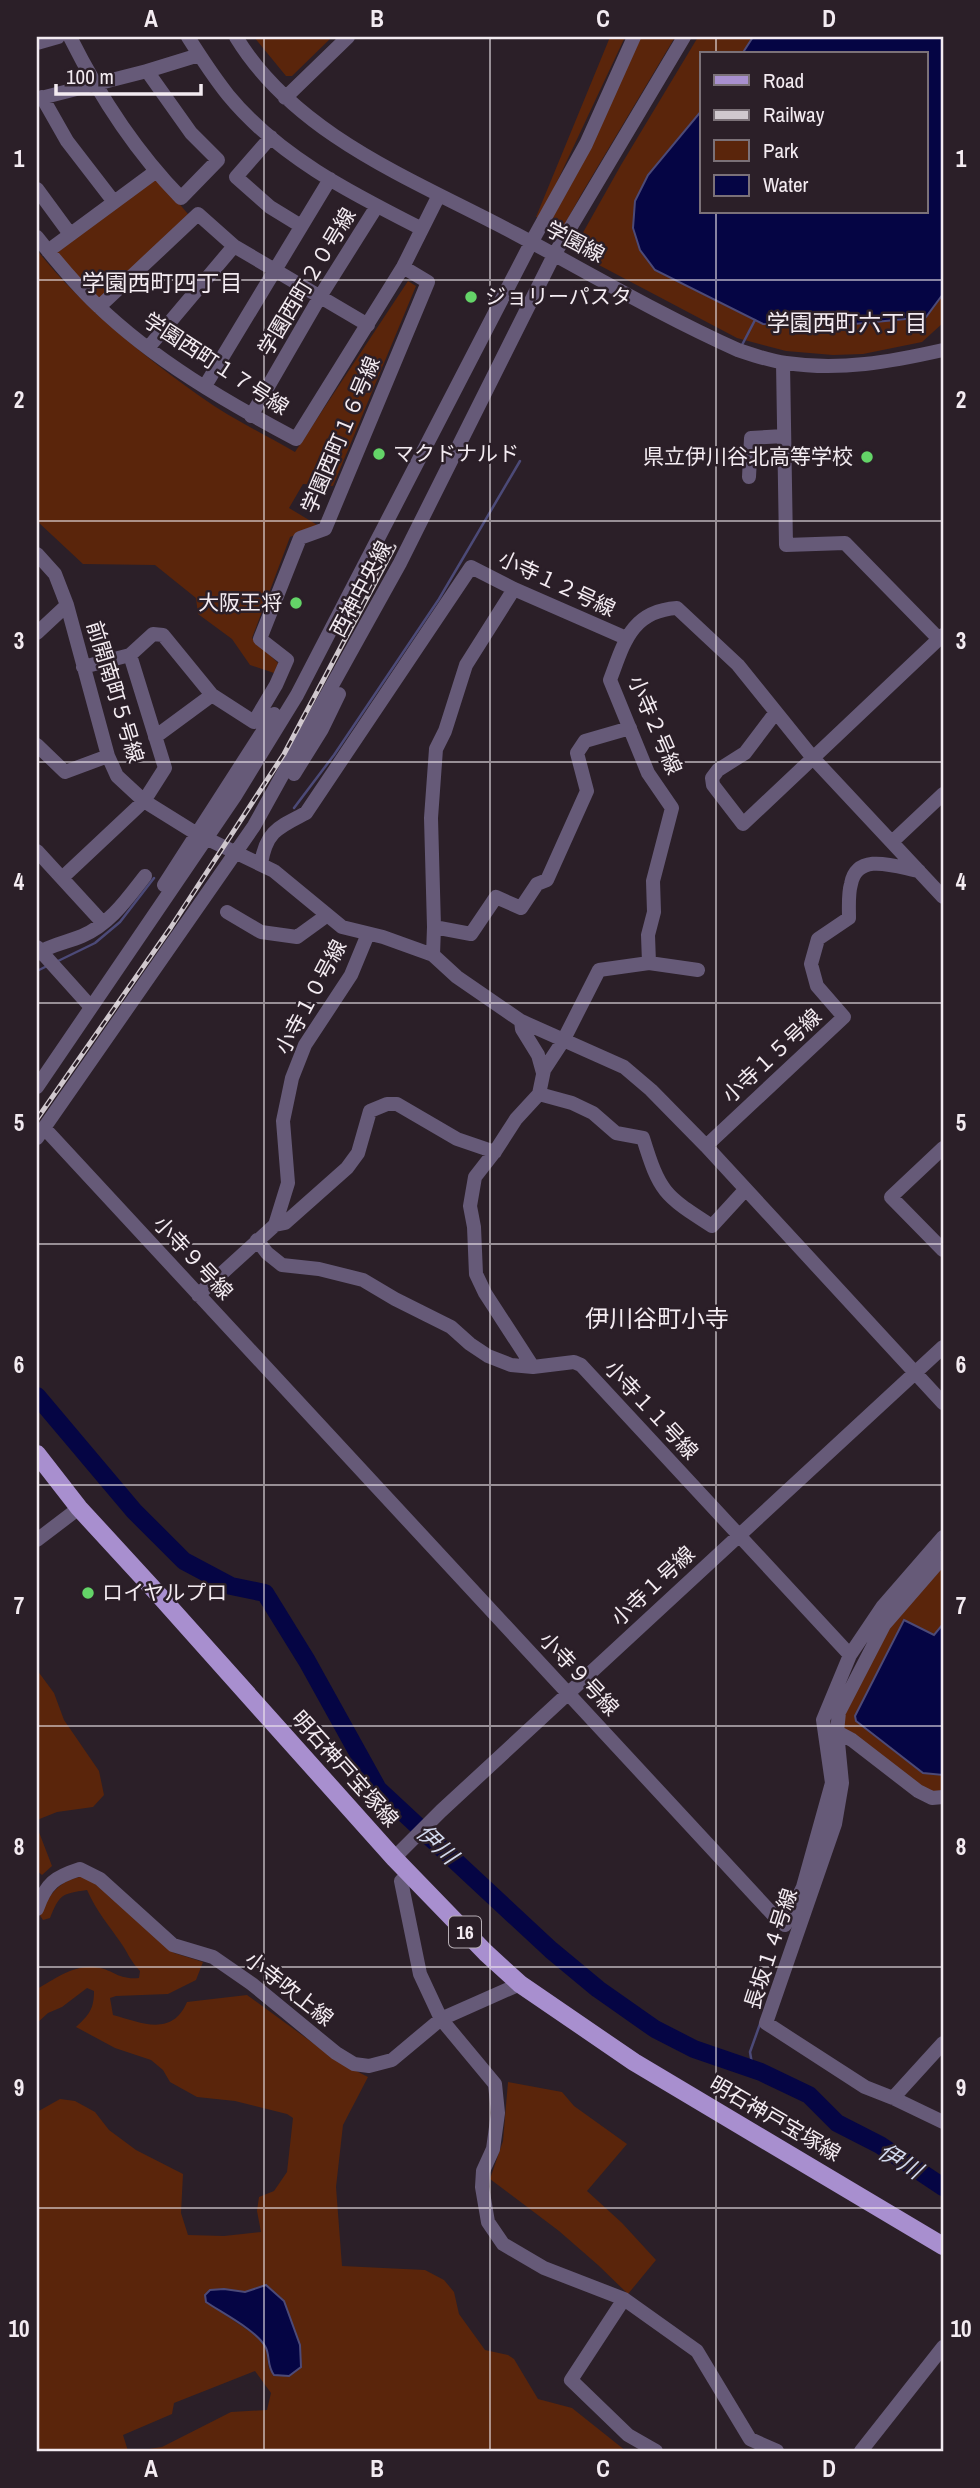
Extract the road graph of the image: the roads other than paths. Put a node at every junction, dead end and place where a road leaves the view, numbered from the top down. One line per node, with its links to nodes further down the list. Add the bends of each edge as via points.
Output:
1 (58, 37): 8 (street)
2 (70, 37): 11 (street)
3 (188, 37): 9 (street)
4 (236, 37): 13 (street, 学園線)
5 (348, 37): 13 (street)
6 (635, 37): 25 (street, 西神中央線, via 586,144)
7 (684, 37): 28 (street, 西神中央線)
8 (37, 43)
9 (199, 55): 10 (street); 14 (street, via 228,95)
10 (147, 71): 11 (street); 15 (street, via 191,133 218,160 181,198)
11 (94, 83): 12 (street); 15 (street)
12 (39, 98): 19 (street)
13 (285, 98): 18 (street, 学園線, via 343,141)
14 (271, 137): 16 (street); 21 (street, via 236,177)
15 (155, 172): 19 (street)
16 (330, 179): 20 (street); 21 (street)
17 (37, 189): 23 (street)
18 (439, 195): 22 (street, 学園西町１７号線); 25 (street, 学園線)
19 (114, 202): 23 (street)
20 (377, 206): 22 (street); 31 (street, 学園西町２０号線)
21 (301, 226): 30 (street)
22 (422, 229): 29 (street, 学園西町１７号線)
23 (70, 234): 27 (street)
24 (37, 237): 27 (street, 学園西町１７号線)
25 (531, 243): 28 (street, 学園線); 43 (street, 西神中央線)
26 (234, 246): 30 (street); 32 (street, via 198,215); 34 (street)
27 (48, 251): 32 (street, 学園西町１７号線)
28 (554, 255): 36 (street, 学園線, via 717,341); 42 (street, 西神中央線)
29 (403, 267): 33 (street, 学園西町１７号線); 51 (street, 学園西町１６号線, via 428,282 325,529 300,538 260,639 287,660 276,685 254,722)
30 (275, 270): 31 (street); 37 (street)
31 (321, 295): 33 (street); 38 (street, 学園西町２０号線)
32 (99, 307): 34 (street, 学園西町１７号線)
33 (368, 324): 38 (street, 学園西町１７号線, via 296,439)
34 (148, 348): 37 (street, 学園西町１７号線)
35 (943, 350): 36 (street, 学園線, via 844,367)
36 (783, 363): 39 (street)
37 (205, 386): 38 (street, 学園西町１７号線)
38 (251, 416)
39 (784, 436): 40 (street, via 751,438); 47 (street, via 786,545 845,542)
40 (749, 477)
41 (37, 554): 45 (street, 前開南町５号線, via 55,574)
42 (400, 563): 63 (street, 西神中央線, via 322,729); 85 (street, 西神中央線, via 254,826)
43 (354, 589): 60 (street); 83 (street, 西神中央線, via 236,796)
44 (514, 589): 48 (street, 小寺１２号線); 64 (street, 小寺１２号線, via 471,567 306,813 275,830); 72 (street, via 466,664 436,749 431,818)
45 (67, 605): 46 (street); 50 (street, 前開南町５号線)
46 (37, 633)
47 (941, 637): 57 (street)
48 (626, 638): 52 (street, 小寺２号線, via 640,621 659,609 677,608 738,665); 53 (street, 小寺２号線, via 610,680)
49 (130, 655): 50 (street); 51 (street, via 153,634 163,635); 54 (street)
50 (83, 667): 56 (street, 前開南町５号線)
51 (212, 695): 54 (street)
52 (776, 712): 57 (street, 小寺２号線); 57 (street, via 745,753 712,778 743,824)
53 (629, 728): 72 (street, via 585,741 577,753 587,791 547,880 537,884 521,908 496,897 471,934); 76 (street, 小寺２号線, via 648,773 672,808 653,881)
54 (155, 737): 59 (street, via 166,768)
55 (37, 744): 56 (street, via 65,772)
56 (108, 756): 59 (street, 前開南町５号線, via 117,775)
57 (813, 758): 61 (street, 小寺２号線)
58 (943, 794): 61 (street)
59 (144, 801): 60 (street, 前開南町５号線); 67 (street)
60 (197, 834): 63 (street, 前開南町５号線); 78 (street)
61 (892, 842): 65 (street, 小寺２号線)
62 (37, 851): 67 (street)
63 (245, 855): 64 (street); 85 (street, 西神中央線)
64 (261, 864): 70 (street)
65 (919, 871): 68 (street, 小寺２号線); 87 (street, 小寺１５号線, via 886,864 866,864 856,870 849,918 818,939 811,964 817,986 844,1017)
66 (145, 876): 71 (street)
67 (62, 878): 71 (street)
68 (943, 897)
69 (227, 912): 70 (street, via 261,932 297,937)
70 (326, 916): 73 (street, via 342,927)
71 (103, 923): 74 (street, via 86,935)
72 (434, 928): 75 (street)
73 (368, 934): 75 (street); 91 (street, 小寺１０号線, via 351,975 305,1045 292,1078 284,1121 288,1183)
74 (40, 952): 78 (street)
75 (433, 955): 79 (street)
76 (649, 963): 77 (street); 80 (street, via 599,970)
77 (698, 970)
78 (90, 1006): 82 (street)
79 (521, 1021): 80 (street); 81 (street)
80 (563, 1041): 81 (street); 87 (street, via 624,1067)
81 (543, 1073): 84 (street)
82 (37, 1081)
83 (37, 1087)
84 (540, 1094): 89 (street, via 516,1119); 90 (street, via 593,1113 616,1133 643,1138 656,1178 669,1197 712,1226)
85 (42, 1135): 86 (street, 西神中央線); 94 (street, 小寺９号線)
86 (37, 1144)
87 (706, 1146): 90 (street)
88 (943, 1148): 93 (street, via 891,1197)
89 (495, 1152): 91 (street, via 457,1139 397,1104 387,1104 370,1111 358,1153 347,1168 285,1223); 96 (street, via 473,1186 470,1206 476,1274)
90 (745, 1190): 97 (street)
91 (275, 1225): 92 (street)
92 (257, 1240): 94 (street); 96 (street, 小寺１１号線, via 282,1265 363,1280 451,1327 488,1356 511,1366)
93 (943, 1250)
94 (198, 1295): 107 (street, 小寺９号線)
95 (943, 1347): 97 (street, 小寺１号線)
96 (533, 1367): 101 (street, 小寺１１号線, via 574,1362 581,1366)
97 (914, 1373): 98 (street); 101 (street, 小寺１号線)
98 (943, 1403)
99 (37, 1454): 100 (main road, 明石神戸宝塚線 / 16)
100 (79, 1508): 103 (street); 110 (main road, 明石神戸宝塚線 / 16)
101 (738, 1535): 106 (street, 小寺１１号線); 107 (street, 小寺１号線)
102 (943, 1537): 105 (street)
103 (37, 1540)
104 (943, 1557): 105 (street)
105 (898, 1598): 106 (street); 108 (street, via 839,1712)
106 (850, 1655): 114 (street, via 823,1720 832,1783)
107 (568, 1693): 110 (street, 小寺１号線); 114 (street, 小寺９号線, via 778,1920)
108 (836, 1732): 109 (street, via 918,1791 932,1798); 114 (street, 長坂１４号線, via 842,1783 835,1824)
109 (943, 1797)
110 (399, 1853): 111 (main road, 明石神戸宝塚線 / 16)
111 (409, 1874): 115 (main road, 明石神戸宝塚線 / 16); 116 (street, via 401,1881 420,1974)
112 (40, 1886): 113 (street, 小寺吹上線); 116 (street, 小寺吹上線, via 80,1869 100,1879 173,1945 213,1958 354,2064 369,2066 392,2060)
113 (37, 1909)
114 (792, 1929): 118 (street, 長坂１４号線, via 766,2023 865,2087)
115 (520, 1984): 116 (street, 小寺吹上線); 120 (main road, 明石神戸宝塚線 / 16, via 634,2062)
116 (441, 2020): 121 (street, via 487,2073 496,2091 493,2149 482,2187 488,2222 503,2244 544,2268)
117 (943, 2043): 118 (street)
118 (893, 2098): 119 (street, 長坂１４号線)
119 (943, 2122)
120 (943, 2245)
121 (625, 2299): 123 (street, via 571,2380 628,2435); 124 (street, via 696,2351 750,2439)
122 (943, 2347): 125 (street)
123 (656, 2451)
124 (777, 2451)
125 (861, 2451)

